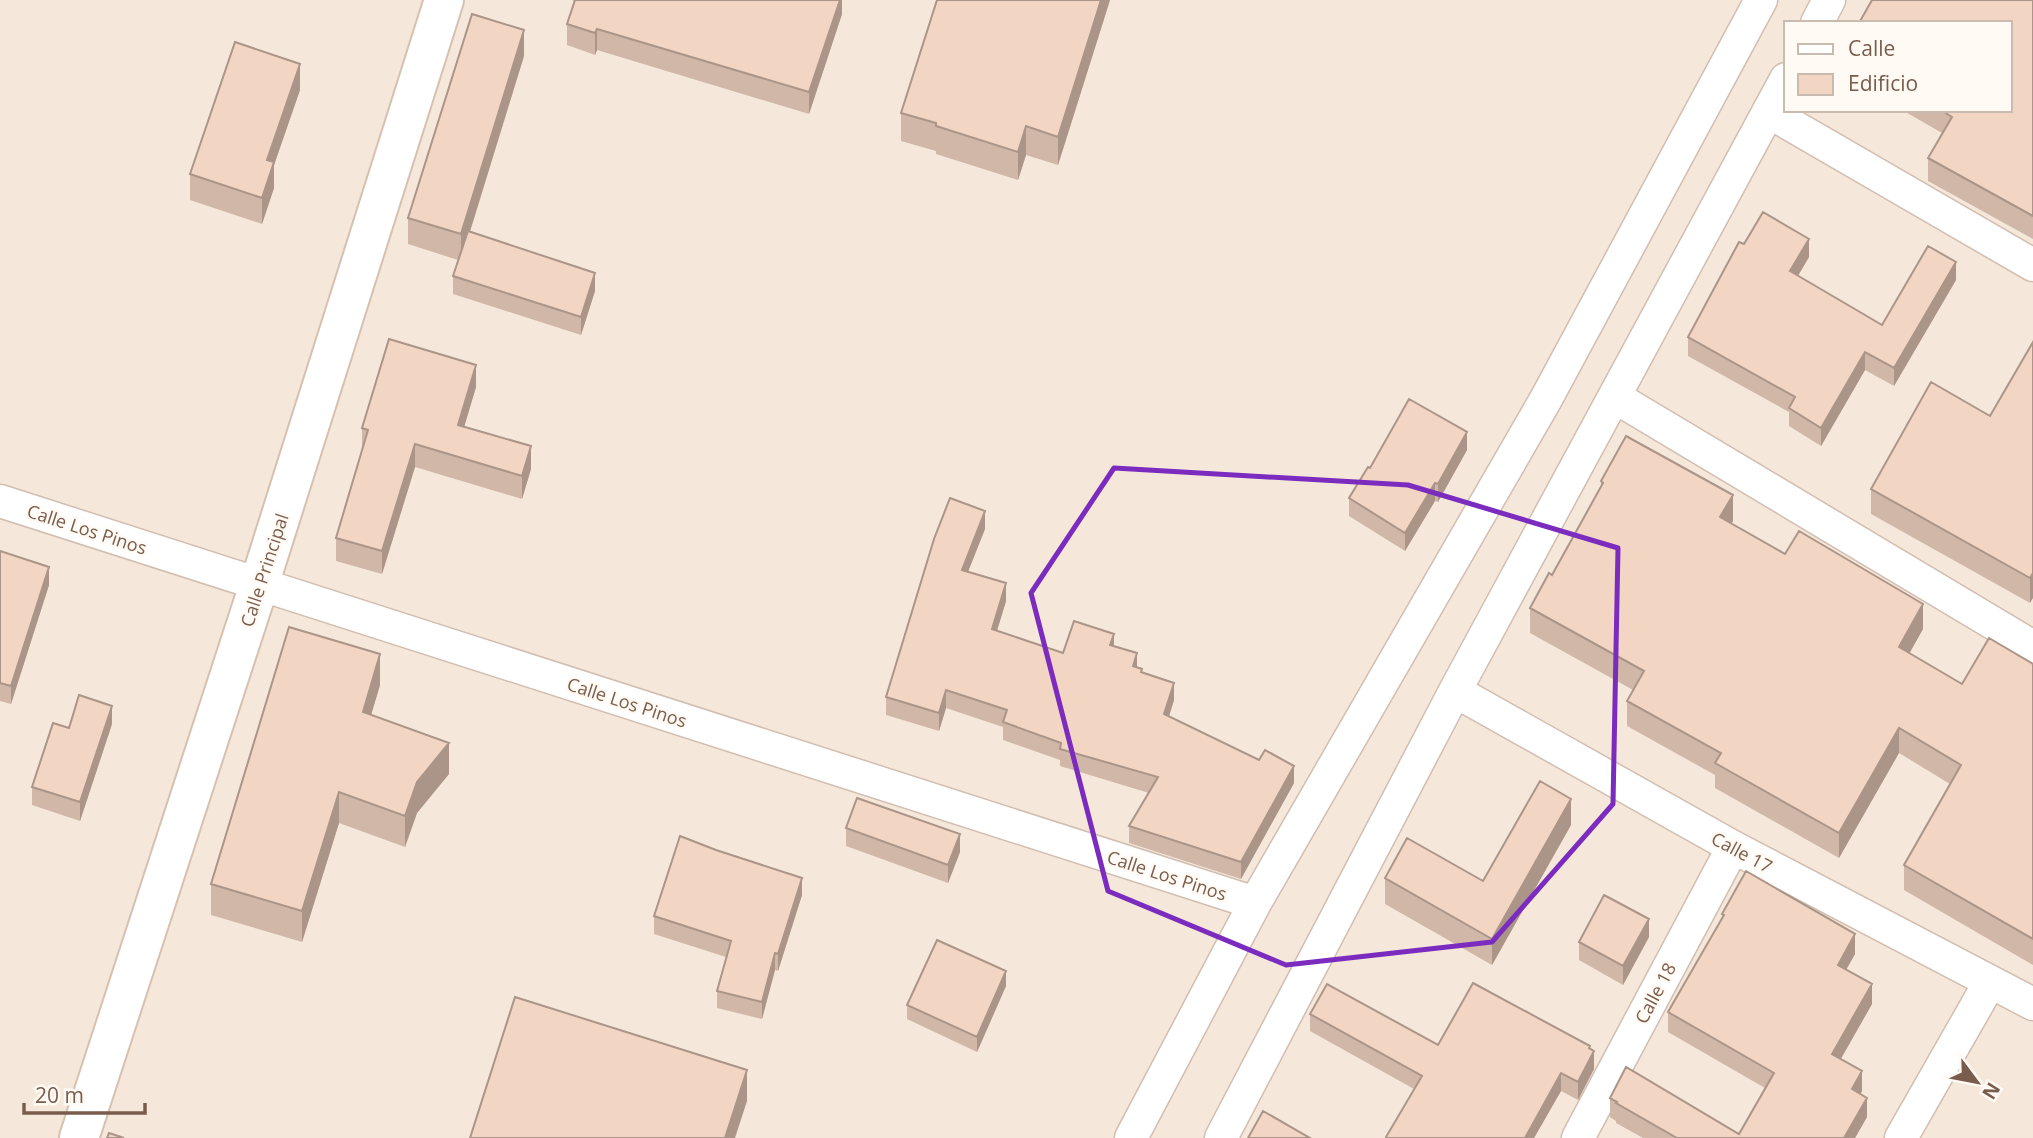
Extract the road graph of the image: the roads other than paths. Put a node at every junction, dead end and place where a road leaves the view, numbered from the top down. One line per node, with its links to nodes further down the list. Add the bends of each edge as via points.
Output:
1 (444, 0): 10 (street, Calle Principal)
2 (1761, 0): 14 (street, via 1546,399)
3 (1829, 0): 4 (street)
4 (1818, 21)
5 (1784, 83): 6 (street)
6 (1769, 112): 7 (street); 8 (street)
7 (2033, 265)
8 (1615, 397): 11 (street); 12 (street)
9 (0, 501): 10 (street, Calle Los Pinos)
10 (260, 585): 14 (street, Calle Los Pinos); 17 (street, Calle Principal)
11 (2033, 647)
12 (1455, 691): 13 (street, Calle 17); 19 (street)
13 (1732, 848): 15 (street, Calle 17); 20 (street, Calle 18)
14 (1255, 903): 18 (street)
15 (1990, 982): 16 (street, Calle 17); 21 (street)
16 (2033, 1004)
17 (79, 1138)
18 (1131, 1138)
19 (1221, 1138)
20 (1578, 1138)
21 (1900, 1138)

